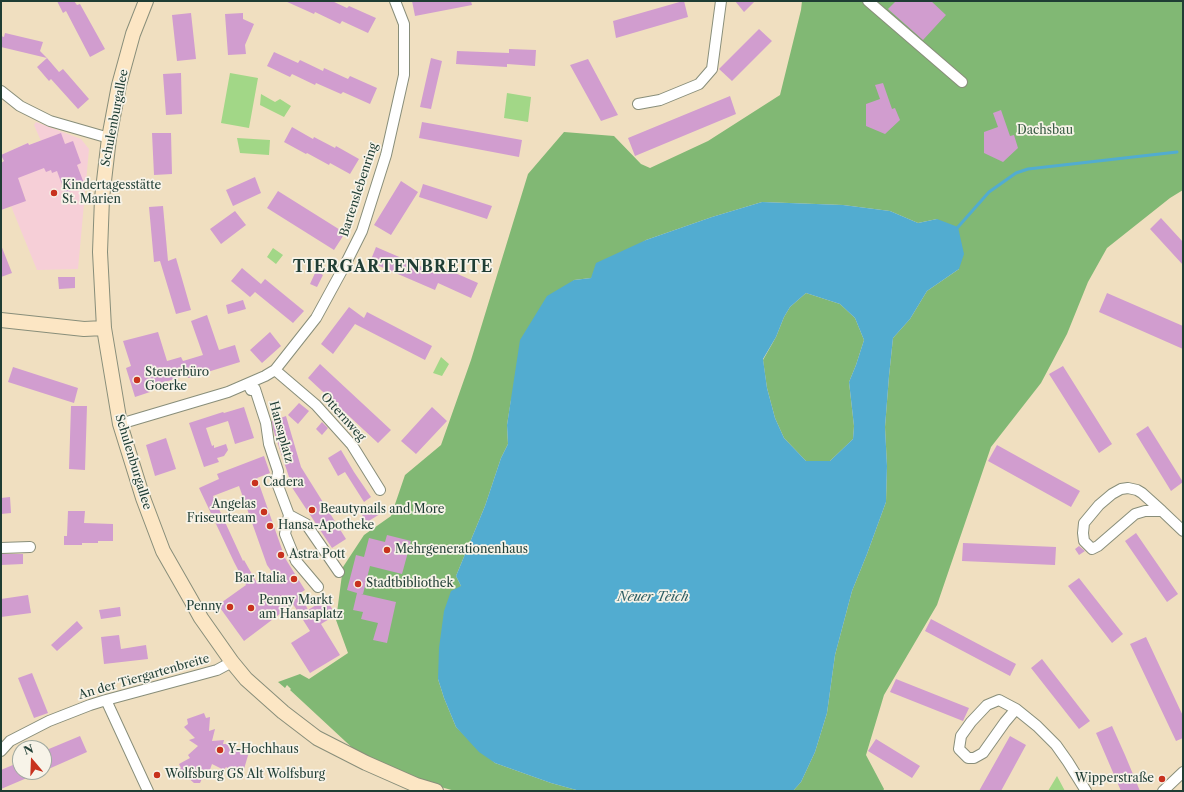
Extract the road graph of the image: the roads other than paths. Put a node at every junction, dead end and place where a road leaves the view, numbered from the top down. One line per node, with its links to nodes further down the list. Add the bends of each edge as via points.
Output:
1 (146, 1): 8 (street, Schulenburgallee, via 133,34 119,85)
2 (395, 1): 11 (street, Bartenslebenring, via 404,24 404,75 386,155 362,231 316,318)
3 (721, 1): 7 (street, via 712,68 699,84 660,100)
4 (868, 1): 5 (street)
5 (962, 82)
6 (1, 91): 8 (street, via 20,106 50,121)
7 (638, 104)
8 (109, 138): 10 (street, Schulenburgallee, via 102,198 100,252)
9 (1, 320): 10 (street, via 84,329)
10 (104, 328): 13 (street, Schulenburgallee)
11 (275, 370): 12 (street, Bartenslebenring); 14 (street, Otternweg, via 316,405 352,445)
12 (248, 384): 13 (street, Bartenslebenring); 16 (street, Hansaplatz, via 251,390 255,389 266,422 269,444 278,471 277,483)
13 (120, 424): 22 (street, Schulenburgallee, via 163,551 201,618)
14 (380, 490)
15 (1162, 511): 15 (street, via 1137,490 1121,489 1099,505 1084,524 1084,541 1092,549 1135,514); 17 (street)
16 (289, 515): 20 (street, via 306,524); 21 (street, via 285,534 296,561)
17 (1183, 531)
18 (30, 547): 19 (street)
19 (1, 548)
20 (338, 572)
21 (318, 588)
22 (232, 662): 23 (street, An der Tiergartenbreite, via 217,670); 28 (street, Schulenburgallee, via 246,679 317,738 366,763)
23 (106, 700): 25 (street, An der Tiergartenbreite, via 49,721 10,741); 27 (street)
24 (1016, 709): 24 (street, via 999,700 987,705 970,722 961,736 960,749 968,758 983,753); 29 (street, via 1056,745)
25 (1, 751)
26 (1183, 772): 30 (street)
27 (148, 791)
28 (436, 791)
29 (1086, 791)
30 (1163, 791)

